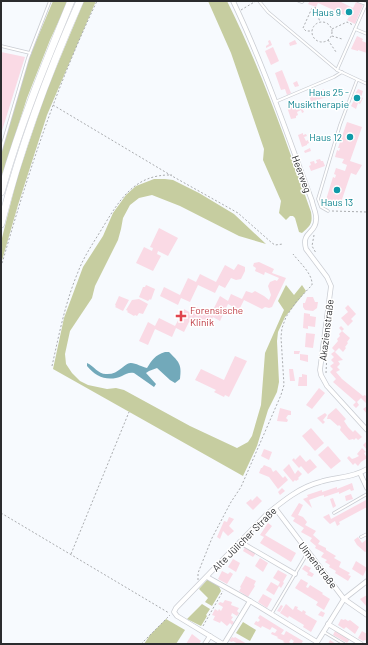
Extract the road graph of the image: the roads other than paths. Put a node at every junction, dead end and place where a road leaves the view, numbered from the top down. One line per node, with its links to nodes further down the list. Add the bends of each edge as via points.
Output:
1 (50, 1): 13 (lane)
2 (71, 1): 20 (main road, via 34,94)
3 (80, 1): 22 (main road, via 47,82)
4 (233, 1): 18 (street, Heerweg)
5 (258, 1): 14 (lane)
6 (299, 1): 7 (lane)
7 (303, 1)
8 (358, 1): 9 (lane)
9 (366, 3): 10 (lane)
10 (355, 29): 11 (lane); 14 (lane)
11 (367, 34)
12 (1, 46): 13 (lane)
13 (30, 53): 19 (lane)
14 (337, 70): 15 (lane)
15 (342, 72): 16 (lane); 18 (lane)
16 (357, 80): 17 (lane); 21 (lane, via 340,125 318,199 320,207)
17 (367, 84)
18 (275, 102): 23 (street, Heerweg, via 316,217 317,222 306,236)
19 (1, 150)
20 (1, 192)
21 (328, 211)
22 (1, 224)
23 (305, 244): 24 (street, Akazienstraße, via 331,286 321,375 327,386)
24 (367, 430)
25 (367, 469): 26 (street, Alte Jülicher Straße)
26 (360, 473): 27 (street); 29 (street, Alte Jülicher Straße, via 313,484)
27 (367, 488)
28 (367, 494): 30 (lane)
29 (275, 508): 33 (street, Alte Jülicher Straße); 34 (street, Ulmenstraße)
30 (334, 513)
31 (367, 534): 32 (lane)
32 (361, 538)
33 (240, 542): 35 (street); 36 (street, Alte Jülicher Straße)
34 (308, 552): 35 (lane); 38 (street, Ulmenstraße)
35 (295, 574): 40 (lane)
36 (207, 577): 39 (street); 44 (street, Alte Jülicher Straße, via 174,612)
37 (367, 581): 38 (street)
38 (344, 599): 41 (street, Ulmenstraße); 42 (street)
39 (250, 601): 40 (street); 47 (street)
40 (272, 614): 45 (street)
41 (367, 615)
42 (328, 624): 43 (street); 49 (street)
43 (323, 631): 45 (street); 48 (lane)
44 (210, 636): 46 (street); 47 (street)
45 (316, 643)
46 (205, 644)
47 (224, 644)
48 (344, 644)
49 (361, 644)

